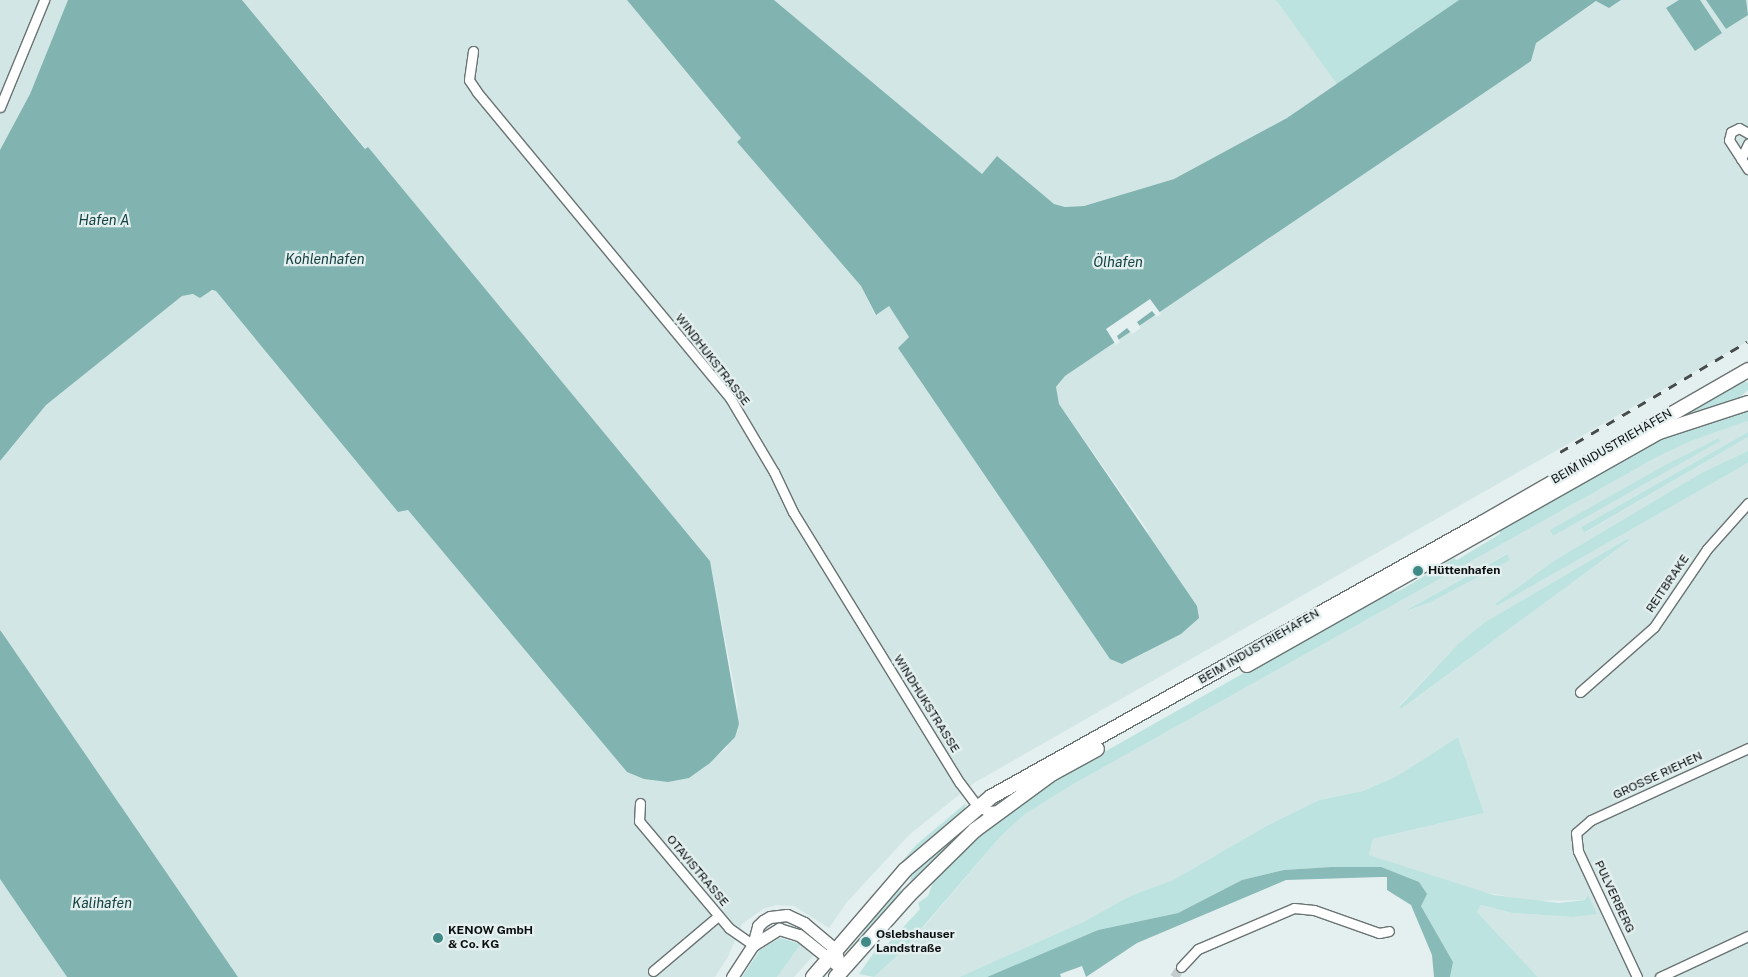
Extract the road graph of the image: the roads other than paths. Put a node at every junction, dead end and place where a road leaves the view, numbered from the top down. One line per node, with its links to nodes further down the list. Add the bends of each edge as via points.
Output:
1 (44, 0): 3 (street)
2 (473, 52): 14 (street, WINDHUKSTRASSE, via 469,80 477,92 730,398 844,596)
3 (0, 108)
4 (1748, 133): 6 (street, via 1739,128 1729,136 1728,140)
5 (1748, 144): 6 (street)
6 (1741, 159): 7 (street)
7 (1748, 169)
8 (1745, 374): 14 (main road, BEIM INDUSTRIEHAFEN)
9 (1745, 402): 15 (main road, BEIM INDUSTRIEHAFEN, via 1678,425 1646,440 1467,544 1053,773)
10 (1748, 503): 11 (street, REITBRAKE, via 1706,549 1654,626)
11 (1580, 692)
12 (1748, 748): 16 (street, GROSSE RIEHEN)
13 (640, 803): 20 (street, OTAVISTRASSE, via 639,821)
14 (978, 807): 15 (street, via 987,811); 17 (street); 18 (main road, BEIM INDUSTRIEHAFEN)
15 (1001, 810): 17 (main road, BEIM INDUSTRIEHAFEN)
16 (1580, 827): 30 (street, PULVERBERG, via 1575,842 1578,851)
17 (975, 830): 19 (main road, BEIM INDUSTRIEHAFEN)
18 (906, 870): 19 (main road, via 904,886); 24 (main road, BEIM INDUSTRIEHAFEN)
19 (909, 895): 27 (main road, BEIM INDUSTRIEHAFEN)
20 (718, 916): 23 (street, OTAVISTRASSE); 26 (street)
21 (1389, 931): 25 (street, via 1379,933 1314,910 1294,908 1198,949)
22 (1748, 936): 31 (street)
23 (753, 945): 24 (street, via 772,930 786,929); 28 (street)
24 (831, 954): 27 (street); 29 (main road, BEIM INDUSTRIEHAFEN)
25 (1181, 968)
26 (653, 971)
27 (842, 974)
28 (732, 977)
29 (813, 977)
30 (1637, 977)
31 (1660, 977)

